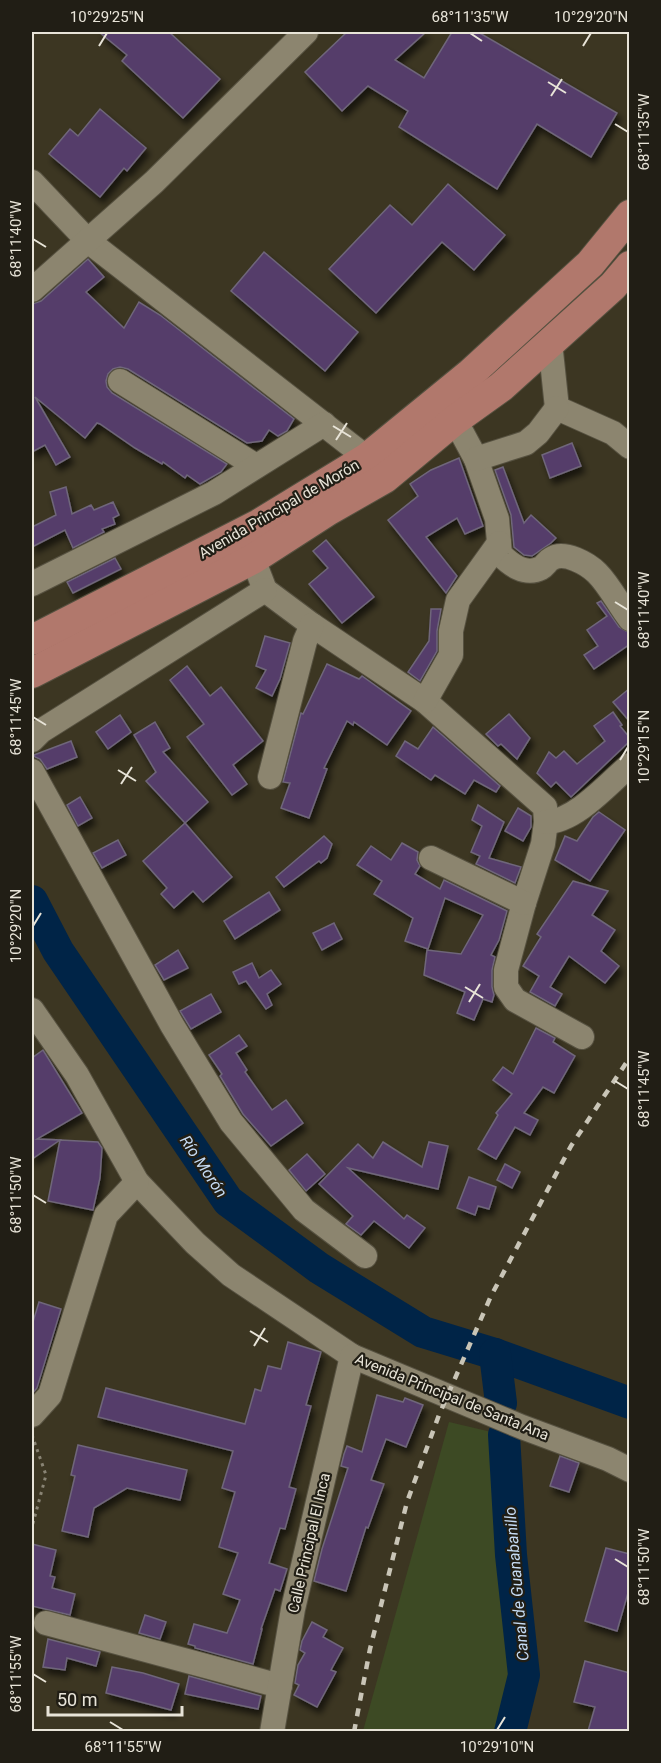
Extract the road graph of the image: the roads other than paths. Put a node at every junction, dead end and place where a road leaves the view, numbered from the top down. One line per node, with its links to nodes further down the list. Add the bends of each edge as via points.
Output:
1 (306, 32): 4 (street, via 154,182)
2 (32, 182): 4 (street)
3 (630, 215): 13 (main road, Avenida Principal de Morón, via 590,264 471,373)
4 (88, 241): 6 (street); 11 (street)
5 (630, 266): 7 (main road, Avenida Principal de Morón, via 614,286)
6 (32, 290)
7 (550, 342): 9 (street); 10 (main road, Avenida Principal de Morón, via 501,387)
8 (120, 381): 15 (street)
9 (557, 408): 12 (street, via 613,433); 14 (street, via 526,443)
10 (455, 420): 14 (street); 17 (main road, Avenida Principal de Morón, via 385,478)
11 (324, 424): 13 (street); 15 (street)
12 (630, 447)
13 (367, 458): 22 (main road, Avenida Principal de Morón, via 259,524)
14 (476, 459): 16 (street, via 497,519)
15 (256, 466): 18 (street, via 214,493)
16 (499, 543): 20 (street, via 500,554 519,570 530,572 563,556 581,561 597,574); 24 (street, via 459,600 451,631 451,654)
17 (253, 559): 19 (street); 23 (main road, Avenida Principal de Morón)
18 (32, 584)
19 (265, 590): 21 (street); 25 (street, via 41,730)
20 (630, 619)
21 (312, 625): 24 (street); 28 (street)
22 (32, 640)
23 (32, 673)
24 (425, 701): 29 (street, via 545,807)
25 (32, 740)
26 (630, 765): 29 (street, via 578,811 557,822)
27 (32, 771): 35 (street, via 172,1025 231,1122 304,1210)
28 (270, 777)
29 (546, 822): 31 (street)
30 (431, 858): 31 (street)
31 (524, 903): 33 (street, via 506,970 506,987 515,1000)
32 (32, 1010): 34 (street, Avenida Principal de Santa Ana, via 77,1075)
33 (582, 1037)
34 (137, 1182): 36 (street, Avenida Principal de Santa Ana, via 231,1275); 37 (street, via 106,1215 50,1395)
35 (365, 1256)
36 (351, 1356): 38 (street, Avenida Principal de Santa Ana); 40 (street, Calle Principal El Inca, via 293,1609)
37 (32, 1415)
38 (630, 1470)
39 (46, 1623): 40 (street)
40 (280, 1686): 41 (street, Calle Principal El Inca)
41 (272, 1731)

